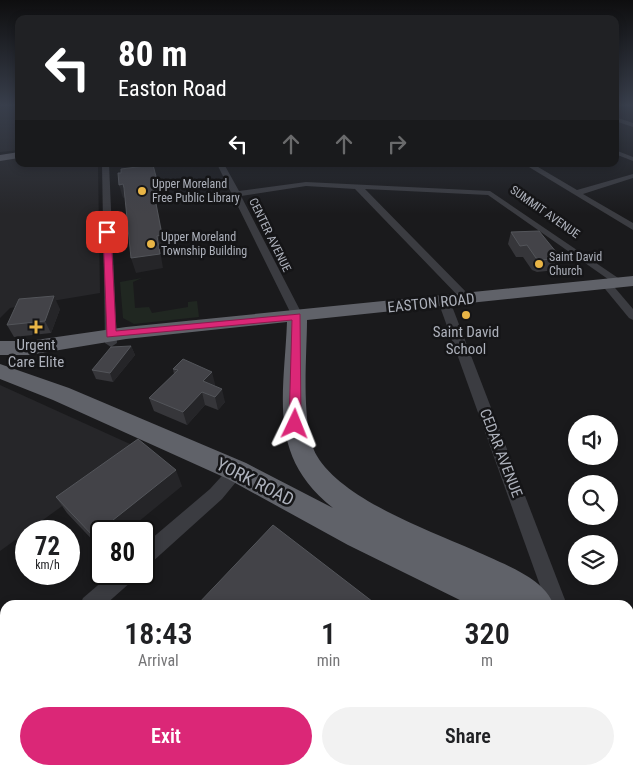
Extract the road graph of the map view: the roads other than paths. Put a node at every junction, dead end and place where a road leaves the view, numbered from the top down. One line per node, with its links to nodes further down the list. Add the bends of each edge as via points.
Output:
1 (15, 152): 3 (main road)
2 (633, 153): 6 (street)
3 (0, 154)
4 (619, 154): 6 (street)
5 (15, 156): 7 (main road)
6 (624, 156): 8 (street)
7 (0, 158)
8 (633, 159)
9 (105, 167): 22 (street)
10 (222, 167): 15 (street, CENTER AVENUE)
11 (533, 167): 14 (street)
12 (633, 176): 14 (street)
13 (357, 186): 15 (street, SUMMIT AVENUE, via 306,184); 17 (street, SUMMIT AVENUE, via 490,193); 18 (street)
14 (577, 193): 16 (street)
15 (236, 194): 20 (street, CENTER AVENUE)
16 (633, 228)
17 (619, 282): 18 (highway, EASTON ROAD); 21 (street, SUMMIT AVENUE)
18 (467, 299): 19 (highway, EASTON ROAD)
19 (444, 301): 20 (highway, EASTON ROAD); 32 (street, CEDAR AVENUE)
20 (297, 316): 22 (highway, EASTON ROAD); 31 (highway, via 295,424 304,460 327,487 360,512 508,582)
21 (633, 316)
22 (111, 339): 23 (highway, EASTON ROAD); 24 (highway, EASTON ROAD, via 15,360)
23 (0, 348)
24 (0, 360)
25 (0, 371): 26 (highway, YORK ROAD)
26 (237, 471): 27 (street); 30 (highway, YORK ROAD, via 358,535)
27 (155, 548)
28 (113, 585): 29 (street)
29 (96, 600)
30 (494, 600)
31 (531, 600)
32 (555, 600)

